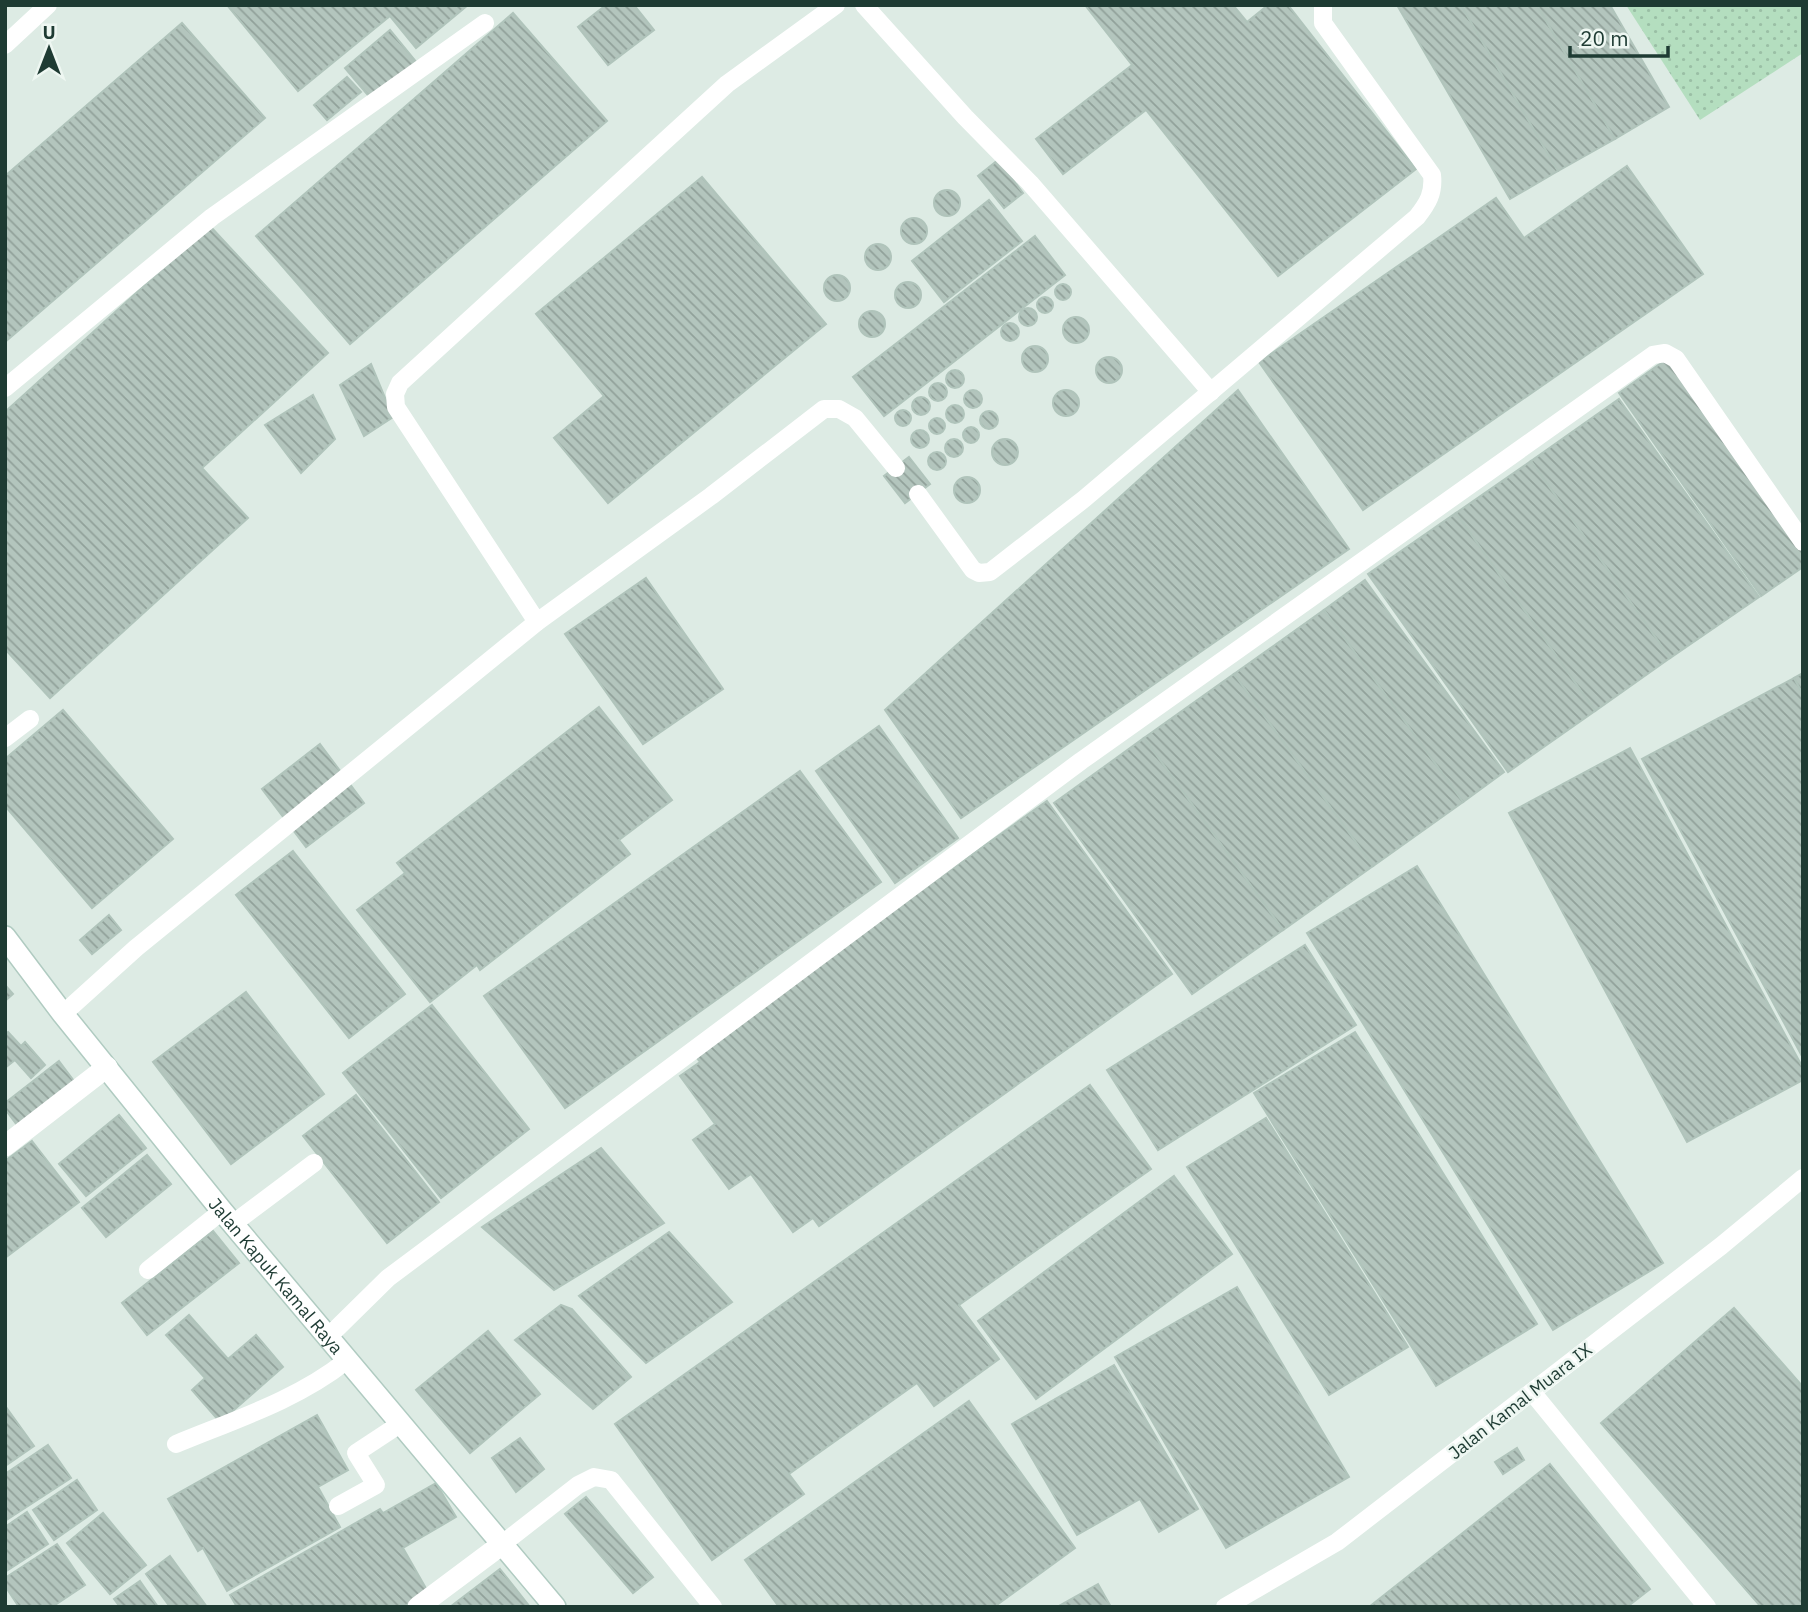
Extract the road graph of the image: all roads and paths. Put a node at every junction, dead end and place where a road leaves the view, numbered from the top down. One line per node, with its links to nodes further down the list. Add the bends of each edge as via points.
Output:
1 (48, 5): 6 (lane)
2 (836, 5): 12 (lane, via 727,84 400,383 396,407)
3 (863, 5): 8 (lane, via 1030,183)
4 (1323, 5): 8 (lane, via 1323,23 1432,175 1429,201 1417,217)
5 (485, 23): 7 (lane, via 212,217)
6 (5, 46)
7 (5, 388)
8 (1211, 392): 10 (lane, via 990,572 973,570)
9 (896, 468): 12 (lane, via 855,418 839,409 824,409)
10 (918, 494)
11 (1803, 542): 23 (lane, via 1675,359 1665,353 1653,355 1081,761 388,1278)
12 (537, 622): 16 (lane, via 136,948)
13 (30, 719): 14 (lane)
14 (5, 738)
15 (5, 937): 16 (main road, Jalan Kapuk Kamal Raya)
16 (63, 1014): 17 (main road, Jalan Kapuk Kamal Raya)
17 (107, 1067): 18 (main road); 21 (main road, Jalan Kapuk Kamal Raya)
18 (5, 1146)
19 (314, 1163): 21 (lane)
20 (1803, 1178): 25 (lane, Jalan Kamal Muara IX)
21 (228, 1217): 22 (lane); 23 (main road, Jalan Kapuk Kamal Raya)
22 (148, 1270)
23 (327, 1338): 24 (main road, Jalan Kapuk Kamal Raya)
24 (346, 1361): 26 (main road, Jalan Kapuk Kamal Raya); 27 (lane, via 326,1377 265,1407)
25 (1532, 1392): 33 (lane, Jalan Kamal Muara IX, via 1337,1542); 34 (lane)
26 (400, 1424): 28 (lane, via 356,1453 376,1485); 29 (main road, Jalan Kapuk Kamal Raya)
27 (176, 1444)
28 (338, 1506)
29 (501, 1545): 30 (main road); 31 (main road, Jalan Kapuk Kamal Raya); 32 (lane, via 578,1485 594,1477 611,1480)
30 (418, 1607)
31 (555, 1607)
32 (713, 1607)
33 (1225, 1607)
34 (1707, 1607)

